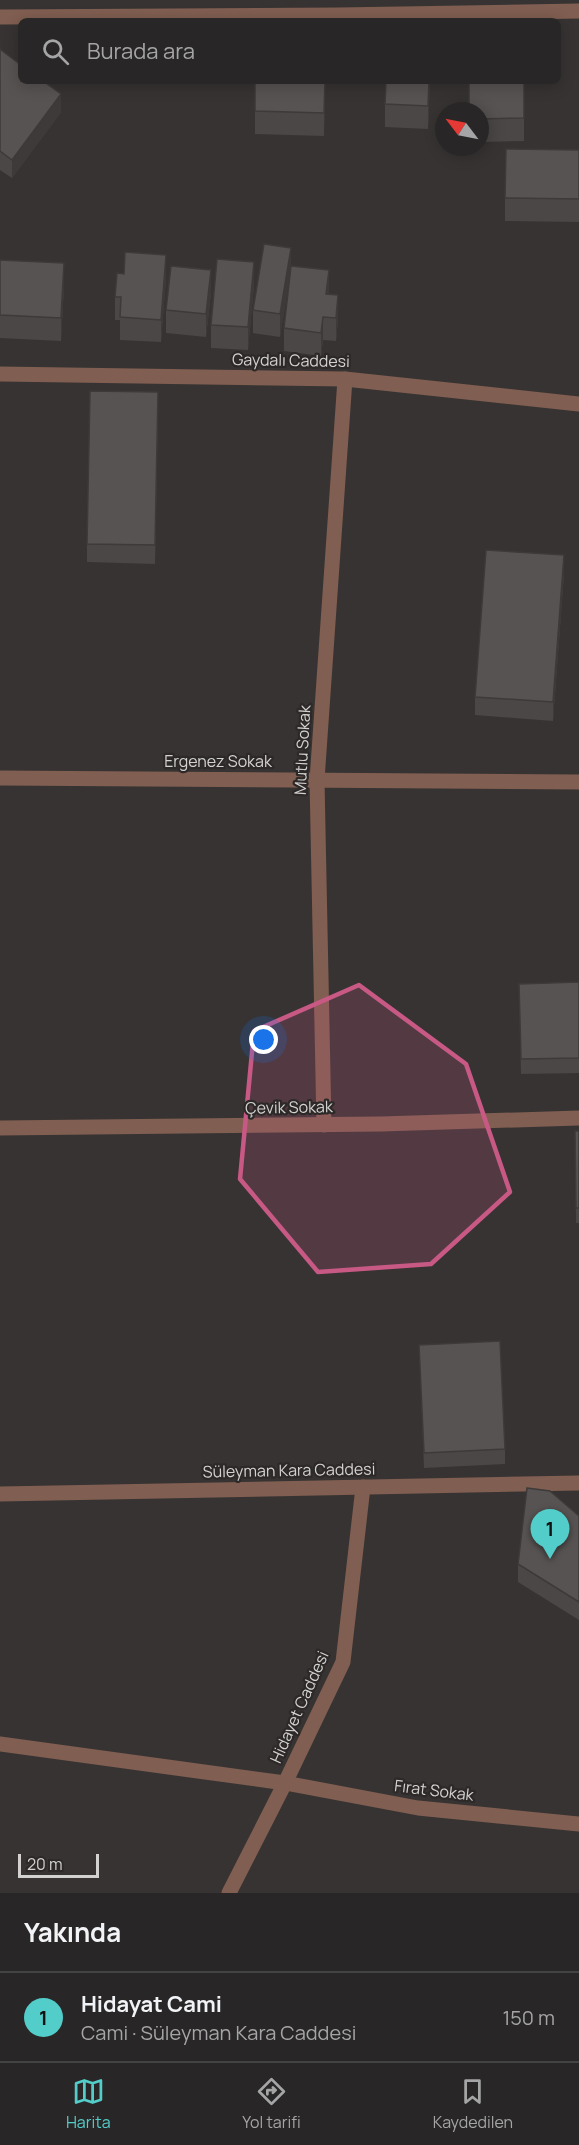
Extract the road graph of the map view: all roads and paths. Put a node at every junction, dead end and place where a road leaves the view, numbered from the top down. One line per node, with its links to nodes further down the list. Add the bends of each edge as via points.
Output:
1 (337, 7): 2 (street); 3 (street)
2 (579, 11)
3 (0, 17)
4 (0, 374): 5 (street, Gaydalı Caddesi)
5 (345, 379): 6 (street, Gaydalı Caddesi); 8 (street, Mutlu Sokak)
6 (579, 404)
7 (0, 778): 8 (street, Ergenez Sokak)
8 (316, 780): 9 (street, Ergenez Sokak); 11 (street, Mutlu Sokak)
9 (579, 782)
10 (579, 1118): 11 (street, Çevik Sokak)
11 (324, 1125): 12 (street, Çevik Sokak)
12 (0, 1128)
13 (579, 1483): 14 (street, Süleyman Kara Caddesi)
14 (363, 1487): 15 (street, Süleyman Kara Caddesi); 17 (street, Hidayet Caddesi, via 343,1662)
15 (0, 1494)
16 (0, 1744): 17 (street, Fırat Sokak)
17 (285, 1784): 18 (street, Fırat Sokak, via 418,1808); 19 (street, Hidayet Caddesi)
18 (579, 1824)
19 (229, 1893)

